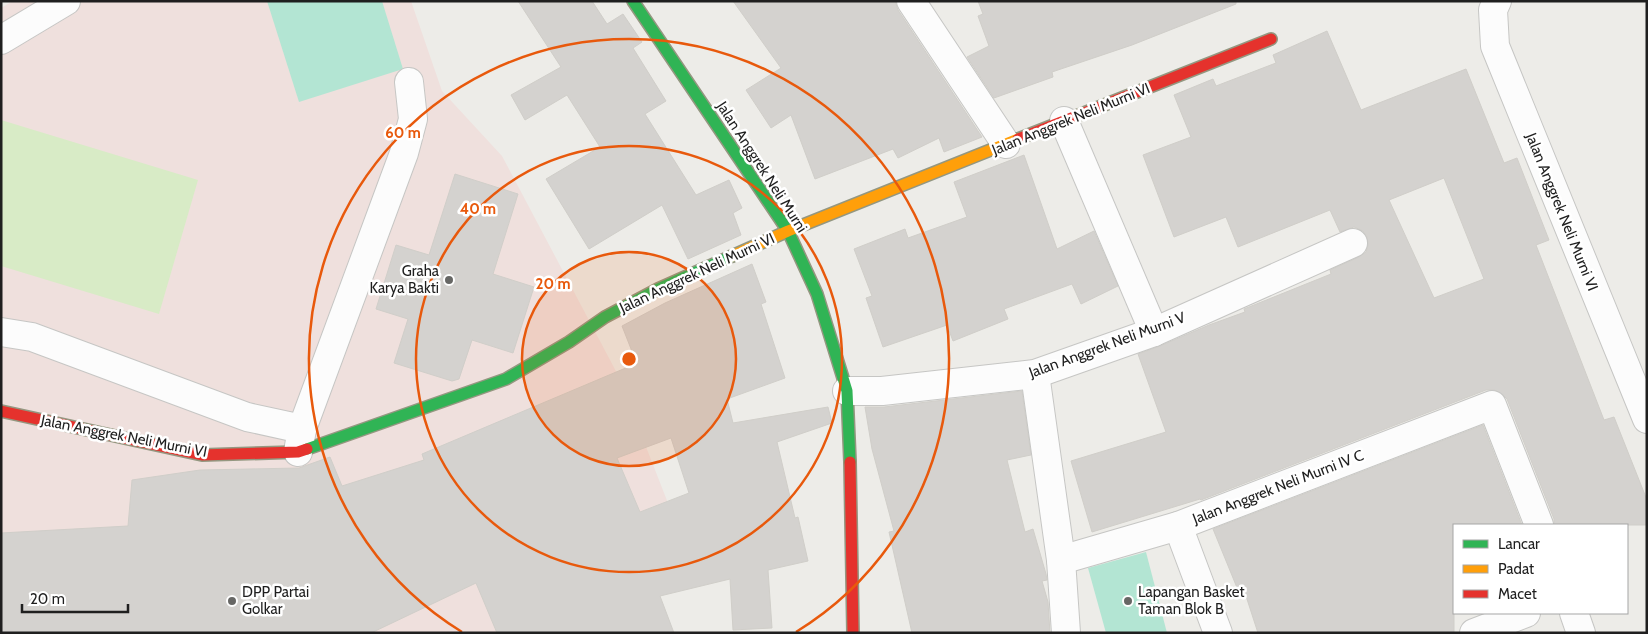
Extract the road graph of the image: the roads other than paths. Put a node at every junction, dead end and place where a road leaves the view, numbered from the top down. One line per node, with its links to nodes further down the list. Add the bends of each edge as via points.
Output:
1 (66, 1): 6 (street)
2 (633, 1): 10 (street, Jalan Anggrek Neli Murni)
3 (911, 1): 9 (street)
4 (1497, 1): 17 (street, Jalan Anggrek Neli Murni VI, via 1494,10 1495,46)
5 (1272, 39): 8 (street, Jalan Anggrek Neli Murni VI)
6 (1, 40)
7 (409, 82): 18 (street, via 413,119 404,153)
8 (1064, 121): 9 (street, Jalan Anggrek Neli Murni VI); 13 (street)
9 (1006, 144): 10 (street, Jalan Anggrek Neli Murni VI)
10 (788, 231): 15 (street, Jalan Anggrek Neli Murni, via 817,294); 18 (street, Jalan Anggrek Neli Murni VI, via 646,294 506,378)
11 (1353, 243): 13 (street, Jalan Anggrek Neli Murni V)
12 (1, 332): 18 (street, via 32,337 247,417)
13 (1154, 332): 14 (street, Jalan Anggrek Neli Murni V)
14 (1034, 374): 15 (street, Jalan Anggrek Neli Murni V, via 882,391); 21 (street)
15 (847, 391): 24 (street, Jalan Anggrek Neli Murni)
16 (1, 411): 18 (street, Jalan Anggrek Neli Murni VI, via 202,455)
17 (1647, 420)
18 (300, 441)
19 (1539, 524): 20 (street, Jalan Anggrek Neli Murni IV C, via 1492,404)
20 (1178, 526): 21 (street, Jalan Anggrek Neli Murni IV C); 26 (street)
21 (1061, 560): 25 (street)
22 (1523, 614): 27 (street)
23 (1574, 614): 28 (street)
24 (853, 633)
25 (1066, 633)
26 (1218, 633)
27 (1474, 633)
28 (1581, 633)

